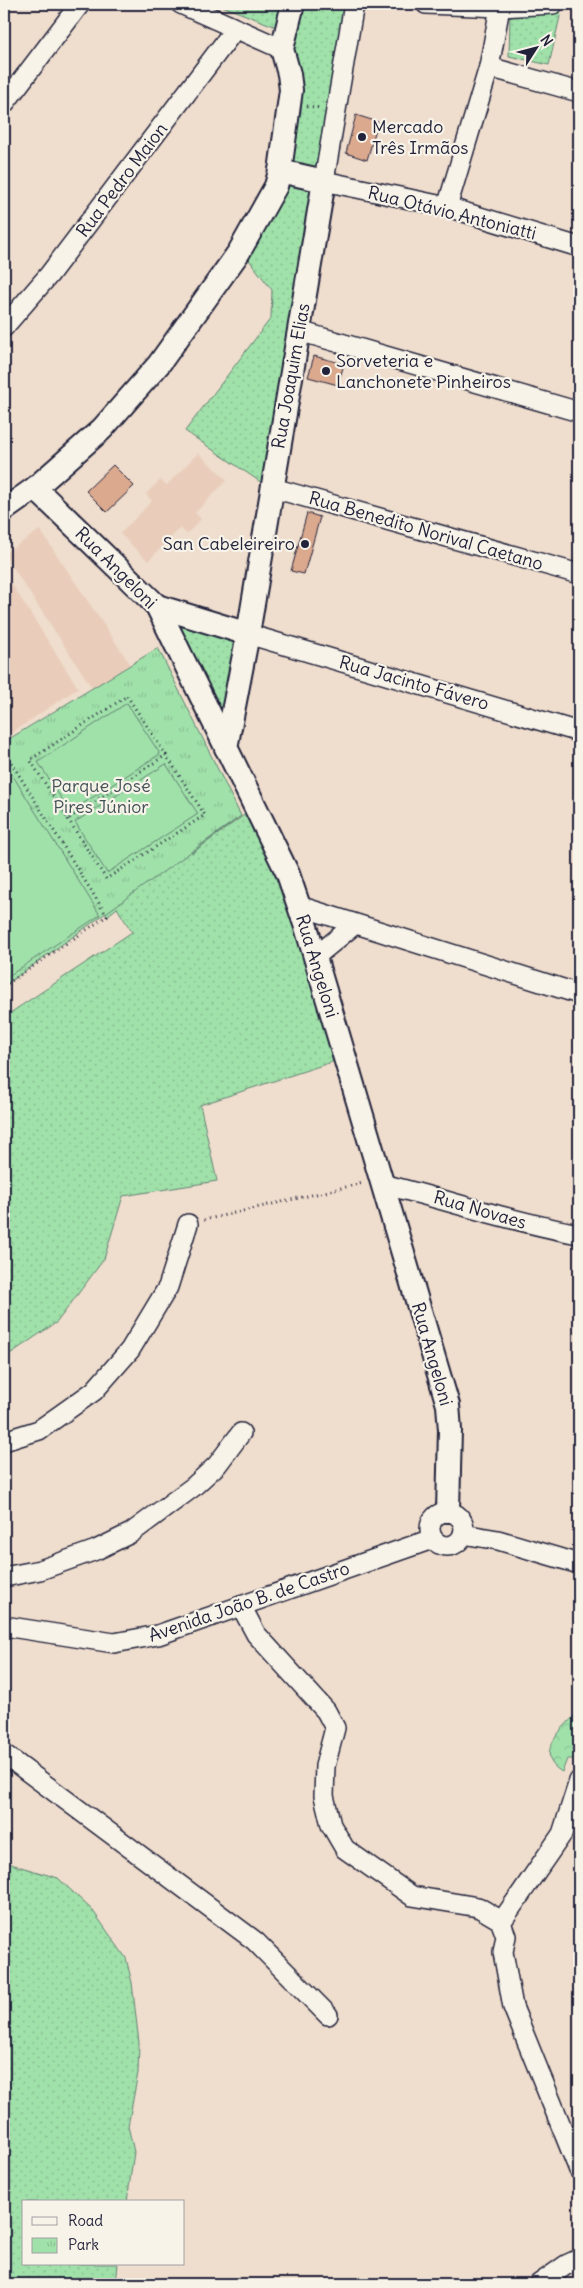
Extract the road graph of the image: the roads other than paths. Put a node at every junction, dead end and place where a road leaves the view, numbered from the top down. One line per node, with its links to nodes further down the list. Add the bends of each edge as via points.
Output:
1 (80, 4): 12 (street)
2 (181, 4): 8 (street)
3 (294, 4): 9 (street)
4 (354, 4): 14 (street, Rua Joaquim Elias)
5 (426, 4): 7 (street)
6 (553, 4): 7 (street)
7 (500, 8): 10 (street)
8 (236, 29): 9 (street); 17 (street, Rua Pedro Maion, via 49,275)
9 (282, 48): 13 (street, via 290,74)
10 (490, 67): 11 (street); 15 (street)
11 (579, 92)
12 (4, 104)
13 (281, 163): 14 (street); 20 (street, via 276,186 239,252 160,364 102,429)
14 (324, 181): 15 (street, Rua Otávio Antoniatti); 18 (street, Rua Joaquim Elias)
15 (447, 207): 16 (street, Rua Otávio Antoniatti)
16 (579, 246)
17 (4, 327)
18 (299, 331): 19 (street); 21 (street, Rua Joaquim Elias)
19 (579, 412)
20 (35, 488): 22 (street); 24 (street, Rua Angeloni)
21 (273, 488): 23 (street, Rua Benedito Norival Caetano); 25 (street, Rua Joaquim Elias)
22 (4, 510)
23 (579, 574)
24 (157, 606): 25 (street); 27 (street, Rua Angeloni)
25 (248, 634): 26 (street, Rua Jacinto Fávero); 27 (street, Rua Joaquim Elias)
26 (579, 732)
27 (226, 748): 28 (street, Rua Angeloni, via 288,874)
28 (299, 906): 29 (street); 30 (street, Rua Angeloni)
29 (354, 925): 30 (street); 31 (street)
30 (315, 957): 32 (street, Rua Angeloni)
31 (579, 994)
32 (381, 1182): 34 (street, Rua Novaes, via 528,1225); 37 (street, Rua Angeloni, via 448,1405)
33 (188, 1224): 36 (street, via 168,1286 130,1350 94,1390 78,1402 39,1430)
34 (579, 1234)
35 (241, 1433): 41 (street, via 217,1465 194,1488 131,1533 96,1550 40,1570)
36 (4, 1441)
37 (448, 1511): 38 (street, via 459,1516); 39 (street, via 431,1520)
38 (463, 1534): 39 (street, via 460,1541 445,1546); 40 (street, via 498,1540)
39 (432, 1539): 42 (street, Avenida João B. de Castro)
40 (579, 1564)
41 (4, 1577)
42 (241, 1606): 43 (street, Avenida João B. de Castro, via 158,1635 114,1643); 46 (street, via 256,1634 326,1711 335,1728 326,1766 324,1796 331,1825 345,1849 412,1896 478,1907)
43 (4, 1626)
44 (4, 1754): 47 (street, via 255,1941)
45 (579, 1781): 46 (street, via 562,1834)
46 (500, 1920): 48 (street, via 506,1936 503,1952 513,2007)
47 (328, 2015)
48 (579, 2170)
49 (579, 2259): 50 (street)
50 (539, 2284)

